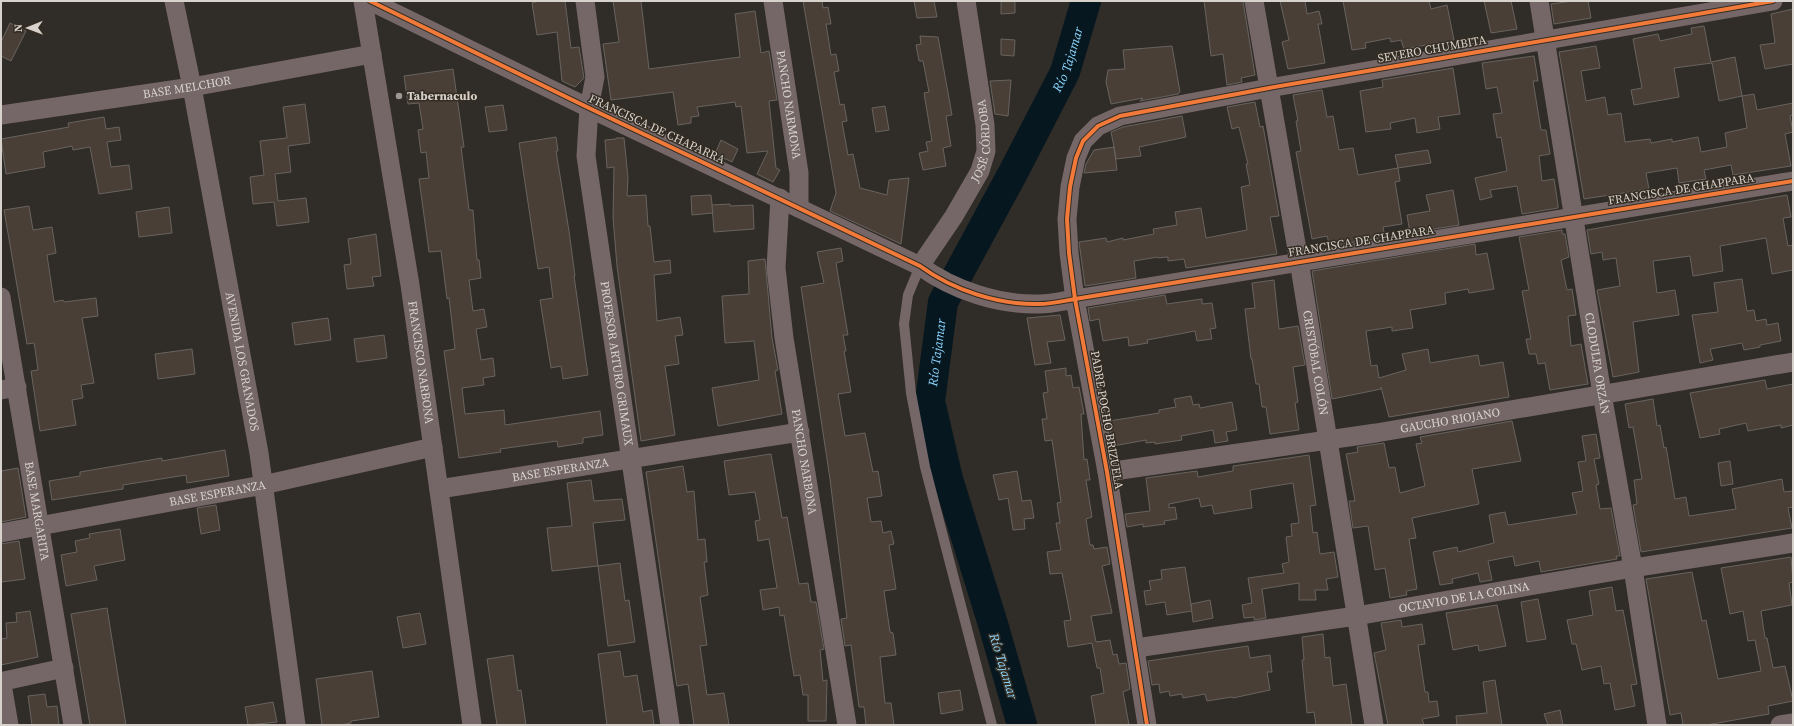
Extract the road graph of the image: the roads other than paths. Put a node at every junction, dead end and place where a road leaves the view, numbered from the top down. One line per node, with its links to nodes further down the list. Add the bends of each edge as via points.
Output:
1 (174, 1): 12 (street, AVENIDA LOS GRANADOS)
2 (363, 1): 11 (street, FRANCISCO NARBONA)
3 (370, 1): 14 (street, FRANCISCA DE CHAPARRA)
4 (584, 1): 14 (street, PROFESOR ARTURO GRIMAUX, via 595,77)
5 (773, 1): 19 (street, PANCHO NARMONA, via 799,173)
6 (966, 1): 22 (street, JOSÉ CÓRDOBA, via 986,151 980,171 954,216)
7 (1254, 1): 13 (street, CRISTÓBAL COLÓN)
8 (1539, 1): 10 (street, CLODULFA ORZÁN)
9 (1773, 1): 10 (street, SEVERO CHUMBITA)
10 (1545, 39): 13 (street, SEVERO CHUMBITA); 20 (street, CLODULFA ORZÁN)
11 (372, 54): 12 (street, BASE MELCHOR); 31 (street, FRANCISCO NARBONA, via 410,285)
12 (192, 87): 15 (street, BASE MELCHOR); 34 (street, AVENIDA LOS GRANADOS)
13 (1269, 88): 16 (street, SEVERO CHUMBITA, via 1120,116); 21 (street, CRISTÓBAL COLÓN)
14 (589, 108): 18 (street, FRANCISCA DE CHAPARRA); 32 (street, PROFESOR ARTURO GRIMAUX, via 586,156)
15 (1, 115)
16 (1098, 126): 25 (street, PADRE POCHO BRIZUELA, via 1083,141 1076,158 1070,187 1067,219)
17 (1793, 181): 20 (street, FRANCISCA DE CHAPPARA)
18 (780, 198): 19 (street, FRANCISCA DE CHAPARRA); 29 (street, PANCHO NARBONA, via 776,268 784,338)
19 (799, 208): 22 (street, FRANCISCA DE CHAPARRA)
20 (1574, 216): 21 (street, FRANCISCA DE CHAPPARA); 28 (street, CLODULFA ORZÁN)
21 (1299, 261): 25 (street, FRANCISCA DE CHAPPARA); 30 (street, CRISTÓBAL COLÓN)
22 (920, 266): 23 (street, FRANCISCA DE CHAPARRA); 50 (lane, via 908,295 904,324 911,393 925,468)
23 (935, 277): 25 (street, FRANCISCA DE CHAPPARA, via 977,294 1006,302 1039,304)
24 (1, 297): 27 (street, BASE MARGARITA)
25 (1075, 299): 33 (street, PADRE POCHO BRIZUELA)
26 (1793, 362): 28 (street, GAUCHO RIOJANO)
27 (9, 388): 36 (street, BASE MARGARITA)
28 (1602, 394): 30 (street, GAUCHO RIOJANO); 39 (street, CLODULFA ORZÁN)
29 (800, 432): 32 (street, BASE ESPERANZA); 49 (street, PANCHO NARBONA)
30 (1327, 440): 33 (street, GAUCHO RIOJANO); 40 (street, CRISTÓBAL COLÓN)
31 (433, 447): 34 (street, BASE ESPERANZA); 35 (street, FRANCISCO NARBONA)
32 (630, 459): 35 (street, BASE ESPERANZA); 48 (street, PROFESOR ARTURO GRIMAUX)
33 (1107, 472): 41 (street, PADRE POCHO BRIZUELA)
34 (263, 485): 36 (street, BASE ESPERANZA); 46 (street, AVENIDA LOS GRANADOS)
35 (439, 488): 47 (street, FRANCISCO NARBONA)
36 (40, 526): 37 (street, BASE ESPERANZA); 42 (street, BASE MARGARITA)
37 (1, 533)
38 (1793, 543): 39 (street, OCTAVIO DE LA COLINA)
39 (1633, 568): 40 (street, OCTAVIO DE LA COLINA); 53 (street, CLODULFA ORZÁN)
40 (1356, 616): 41 (street, OCTAVIO DE LA COLINA); 52 (street, CRISTÓBAL COLÓN)
41 (1136, 648): 51 (street, PADRE POCHO BRIZUELA)
42 (64, 668): 44 (street, via 4,681); 45 (street, BASE MARGARITA)
43 (1793, 723): 54 (street)
44 (8, 725)
45 (73, 725)
46 (296, 725)
47 (472, 725)
48 (670, 725)
49 (847, 725)
50 (992, 725)
51 (1146, 725)
52 (1374, 725)
53 (1657, 725)
54 (1780, 725)

